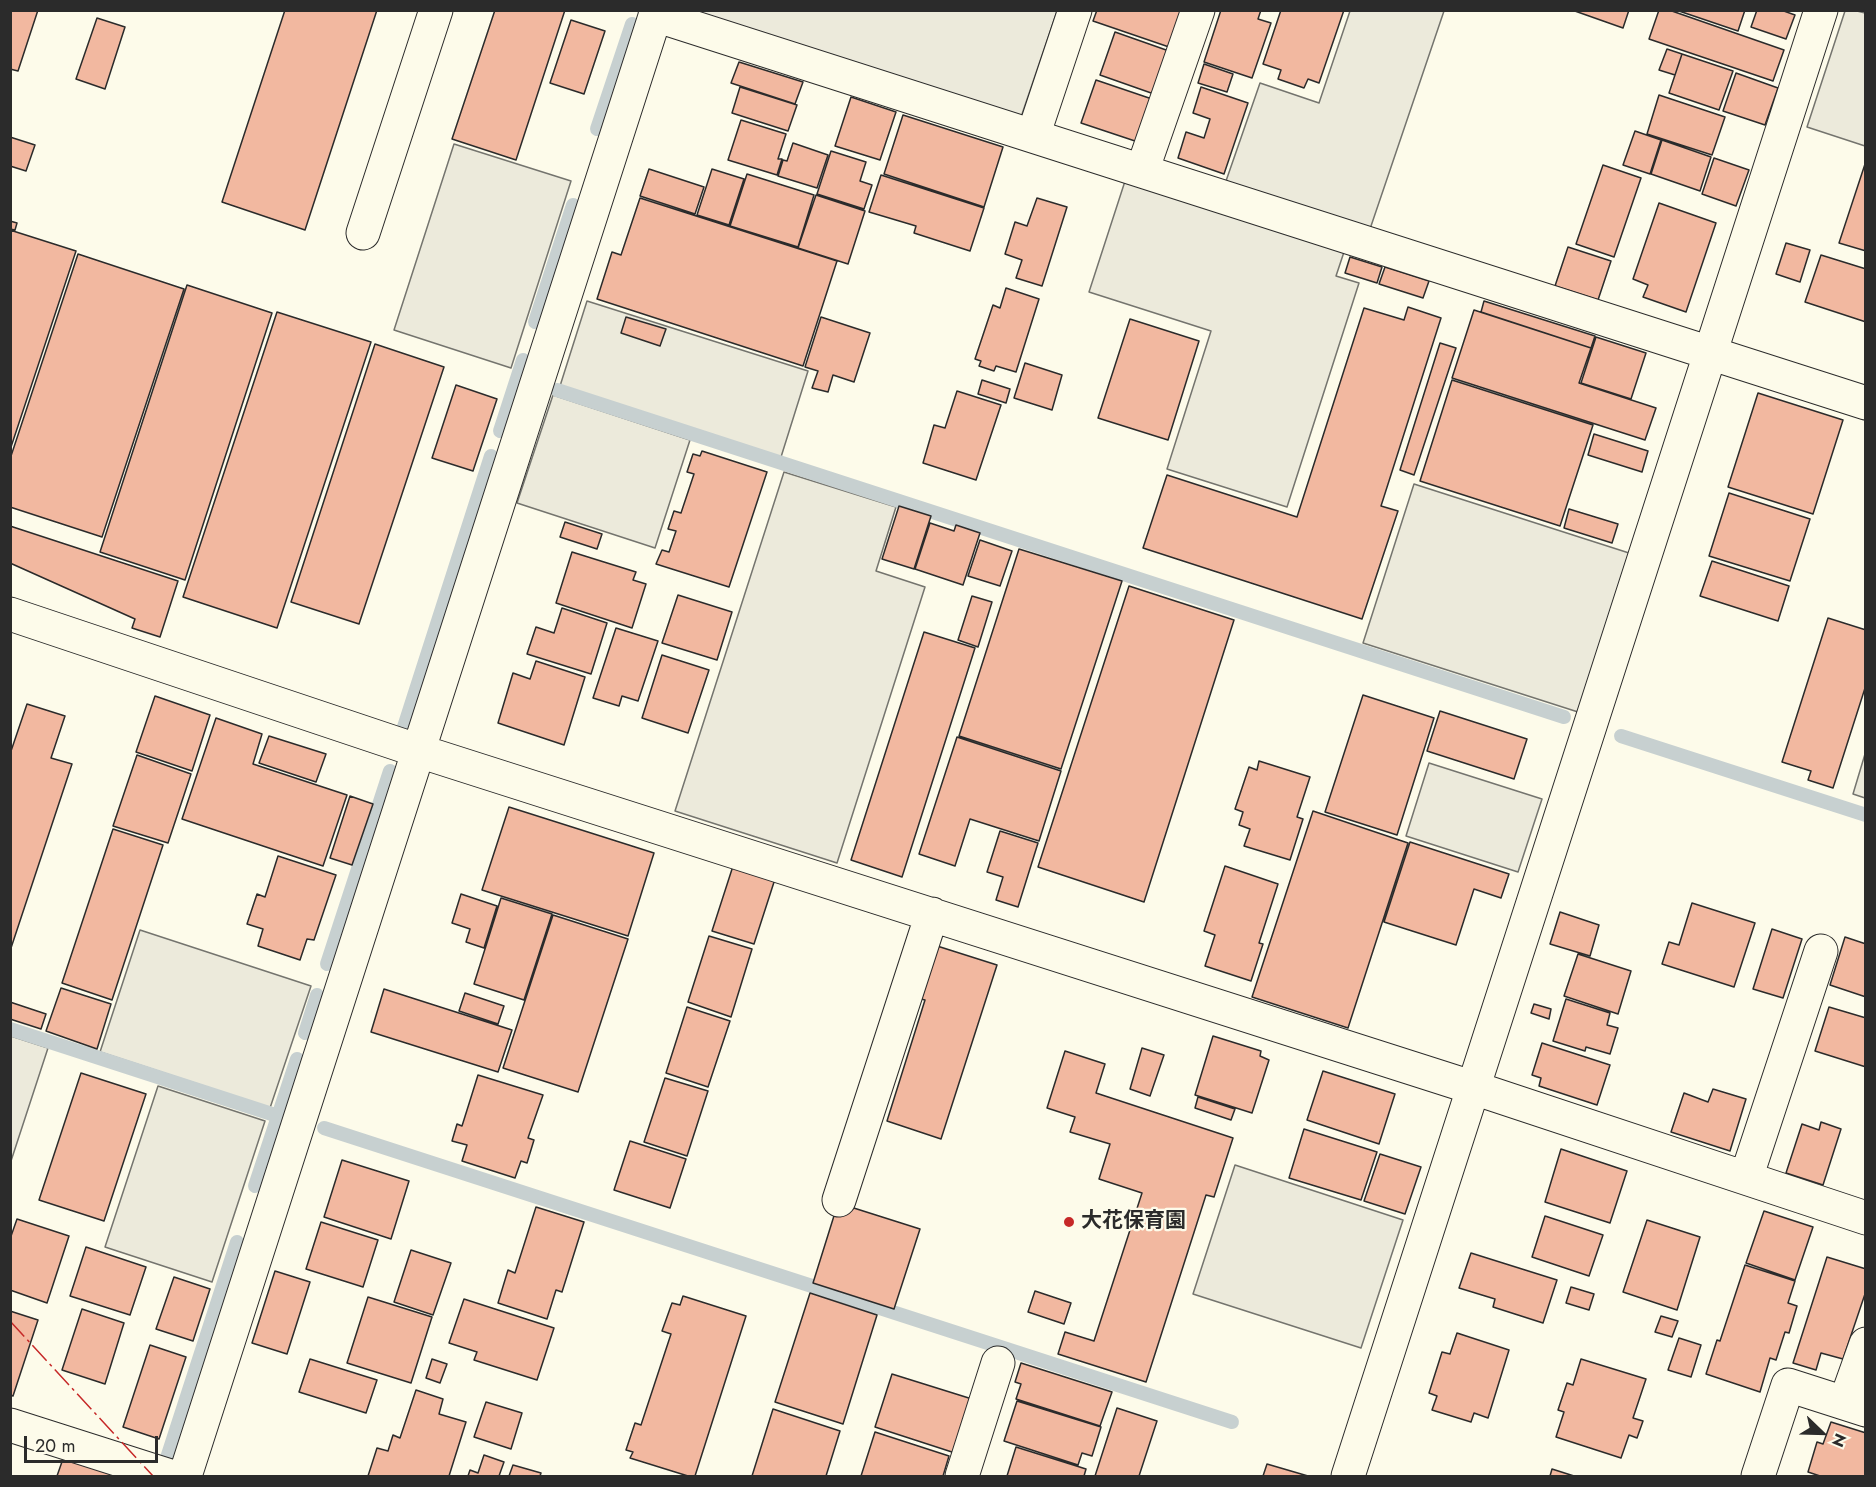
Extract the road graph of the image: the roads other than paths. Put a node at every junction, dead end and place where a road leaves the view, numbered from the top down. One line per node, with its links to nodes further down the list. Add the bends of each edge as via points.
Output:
1 (436, 10): 8 (street)
2 (1075, 10): 6 (street)
3 (1198, 10): 7 (street)
4 (1821, 10): 9 (street)
5 (656, 13): 6 (street); 12 (street)
6 (1033, 136): 7 (street)
7 (1142, 171): 9 (street)
8 (363, 233)
9 (1711, 353): 10 (street); 15 (street)
10 (1866, 403)
11 (10, 614): 12 (street)
12 (419, 751): 13 (street); 24 (street)
13 (932, 915): 15 (street); 17 (street)
14 (1821, 951): 16 (street)
15 (1474, 1088): 16 (street); 26 (street)
16 (1746, 1178): 18 (street)
17 (839, 1200)
18 (1866, 1218)
19 (1866, 1344): 21 (street)
20 (998, 1363): 25 (street)
21 (1855, 1407): 27 (street, via 1788,1385)
22 (10, 1425): 23 (street)
23 (170, 1476)
24 (185, 1476)
25 (962, 1476)
26 (1348, 1476)
27 (1758, 1476)

